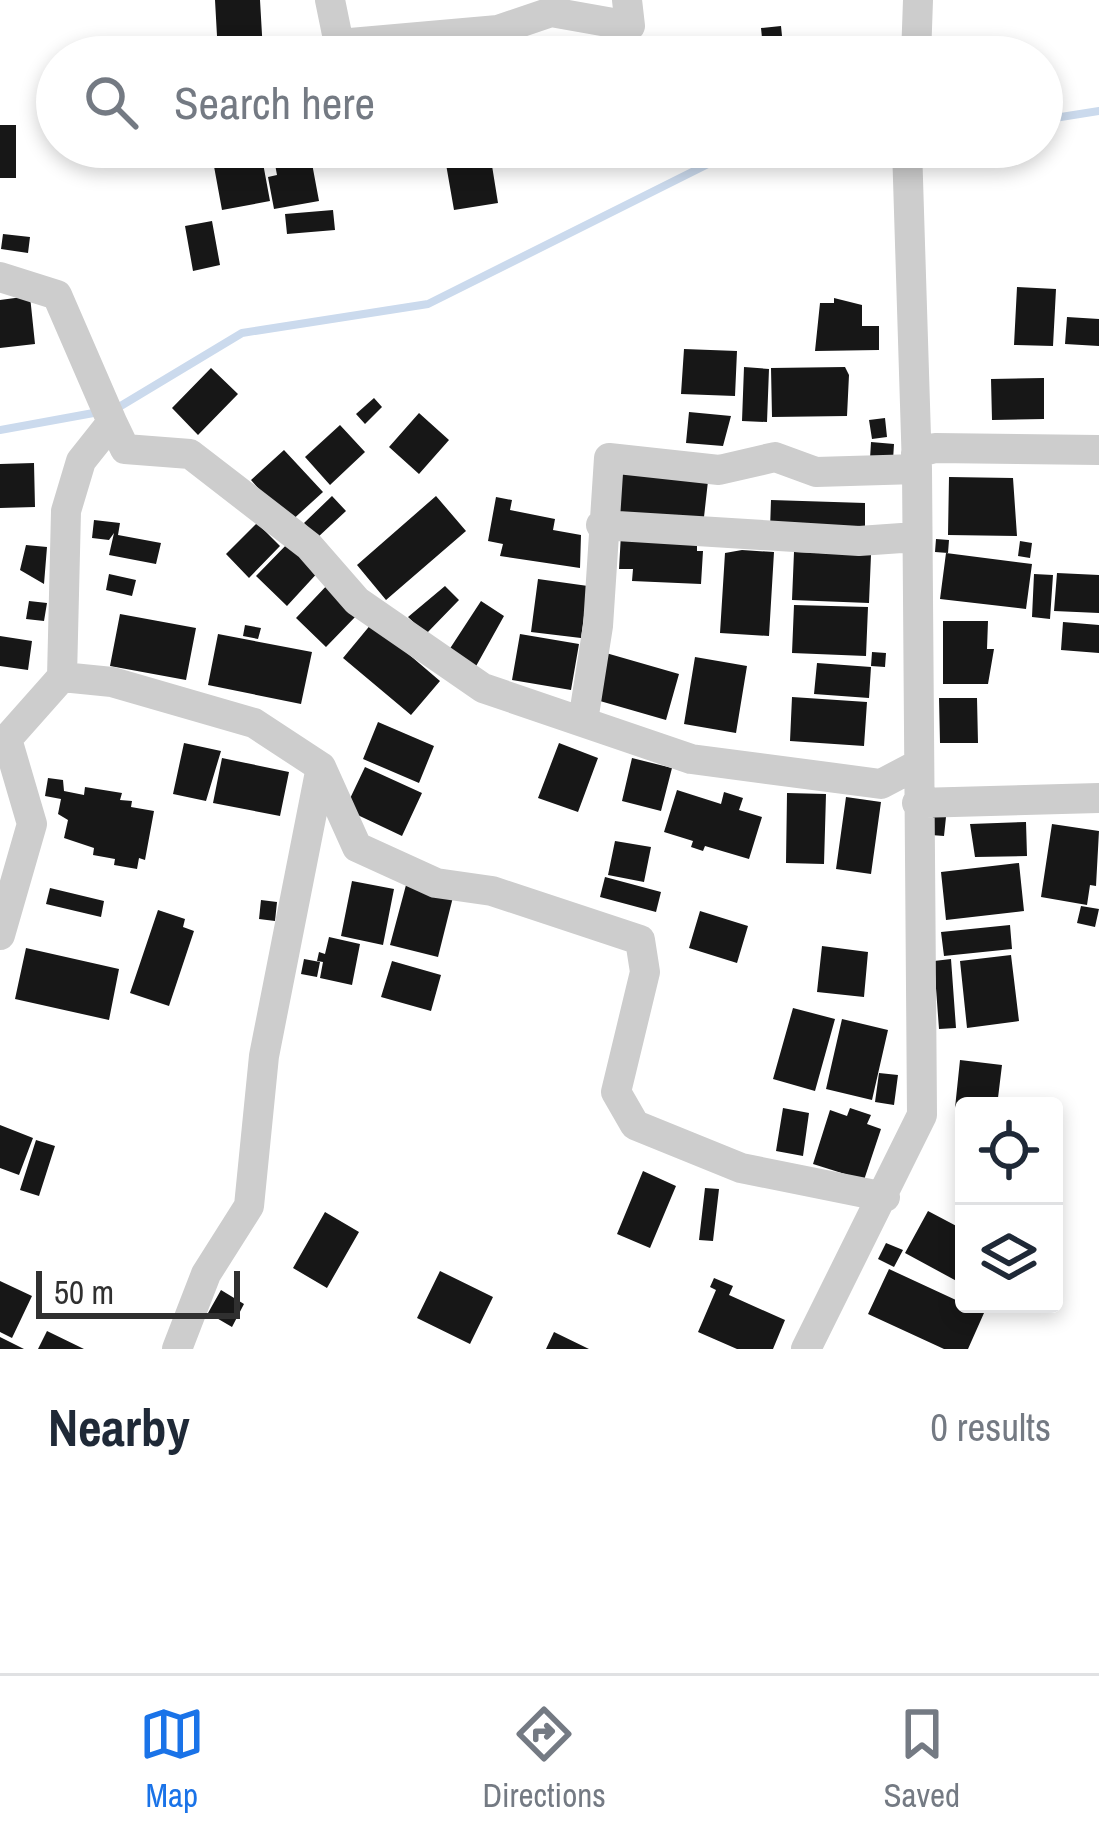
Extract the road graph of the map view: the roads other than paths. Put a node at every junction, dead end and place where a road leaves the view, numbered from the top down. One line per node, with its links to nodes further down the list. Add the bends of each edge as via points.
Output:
1 (330, 0): 4 (street)
2 (627, 0): 5 (street, via 630,26 551,12 498,30)
3 (918, 0): 6 (street)
4 (337, 36)
5 (430, 36)
6 (917, 36)
7 (908, 168): 11 (street)
8 (0, 277): 9 (street, via 57,296)
9 (112, 422): 14 (street, via 81,460 66,511); 15 (street, via 125,449 190,454 309,545 357,601 483,688)
10 (1099, 450): 11 (street, via 935,448)
11 (917, 461): 12 (street, via 816,472 775,457 719,470 609,458); 13 (street)
12 (601, 525): 13 (street, via 859,542); 15 (street)
13 (916, 537): 16 (street)
14 (62, 677): 17 (street, via 112,682 254,723); 20 (street, via 7,739 32,824)
15 (584, 721): 16 (street, via 691,759 763,769 881,784)
16 (920, 764): 19 (street)
17 (321, 767): 21 (street, via 357,847 436,883 492,891 640,940 645,972 616,1092 634,1125 741,1168); 22 (street, via 264,1056 249,1206 206,1274)
18 (1099, 798): 19 (street)
19 (917, 803): 21 (street, via 922,1115)
20 (0, 934)
21 (885, 1197): 23 (street)
22 (177, 1349)
23 (806, 1349)

